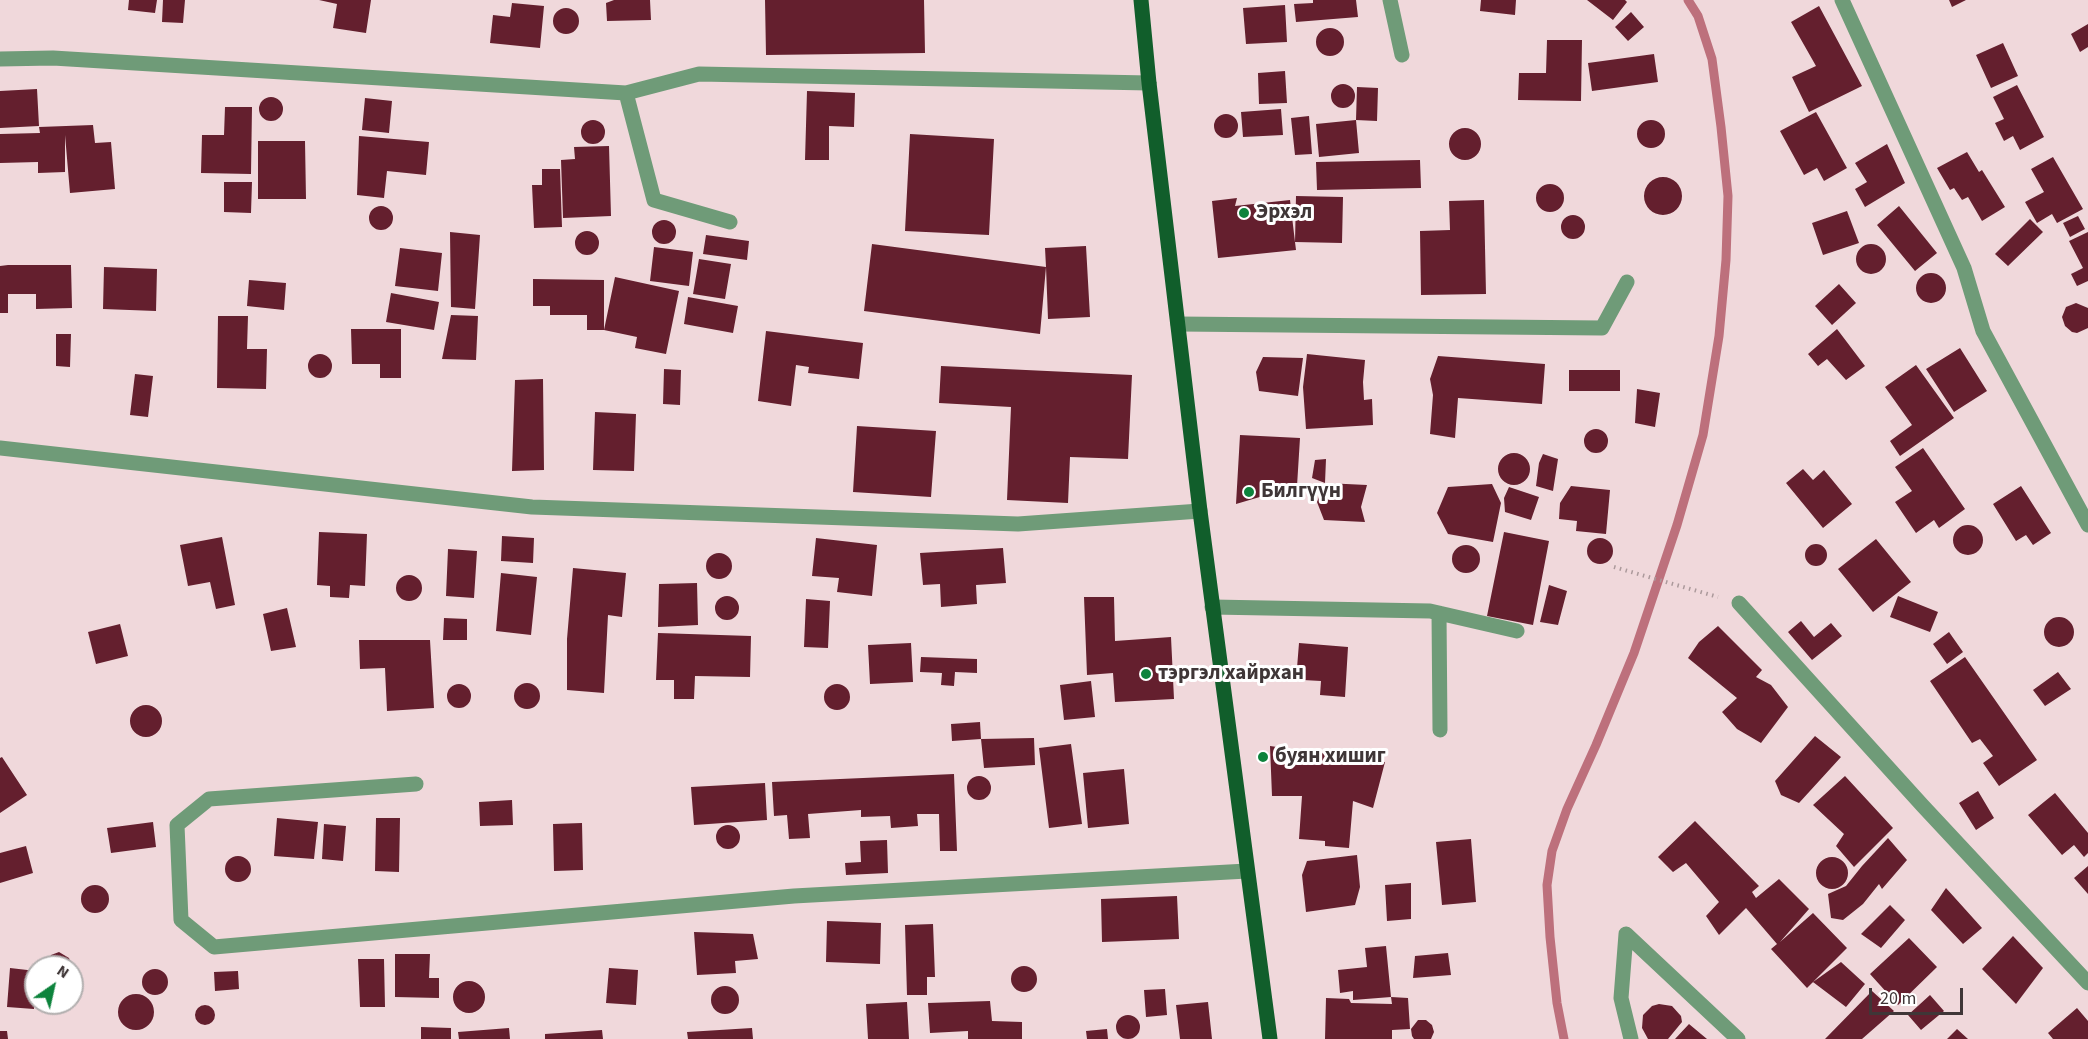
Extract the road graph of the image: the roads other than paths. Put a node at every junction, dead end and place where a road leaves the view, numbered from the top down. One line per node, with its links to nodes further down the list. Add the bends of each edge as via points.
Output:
1 (1141, 0): 6 (main road)
2 (1390, 0): 4 (street)
3 (1842, 0): 13 (street, via 1964,268 1983,331)
4 (1402, 55)
5 (0, 59): 7 (street, via 53,58)
6 (1149, 83): 7 (street, via 699,74); 10 (main road)
7 (627, 93): 8 (street, via 654,200)
8 (730, 222)
9 (1627, 282): 10 (street, via 1602,328)
10 (1178, 324): 12 (main road)
11 (0, 448): 12 (street, via 532,507 1018,524)
12 (1200, 511): 15 (main road)
13 (2088, 525)
14 (1739, 603): 21 (street)
15 (1212, 606): 16 (street); 20 (main road)
16 (1439, 613): 17 (street); 18 (street)
17 (1517, 631)
18 (1440, 730)
19 (416, 784): 20 (street, via 209,799 177,825 181,920 214,947 794,896)
20 (1246, 871): 22 (main road)
21 (2088, 983)
22 (1270, 1039)
23 (1631, 1039): 24 (street, via 1621,998 1626,934)
24 (1738, 1039)

